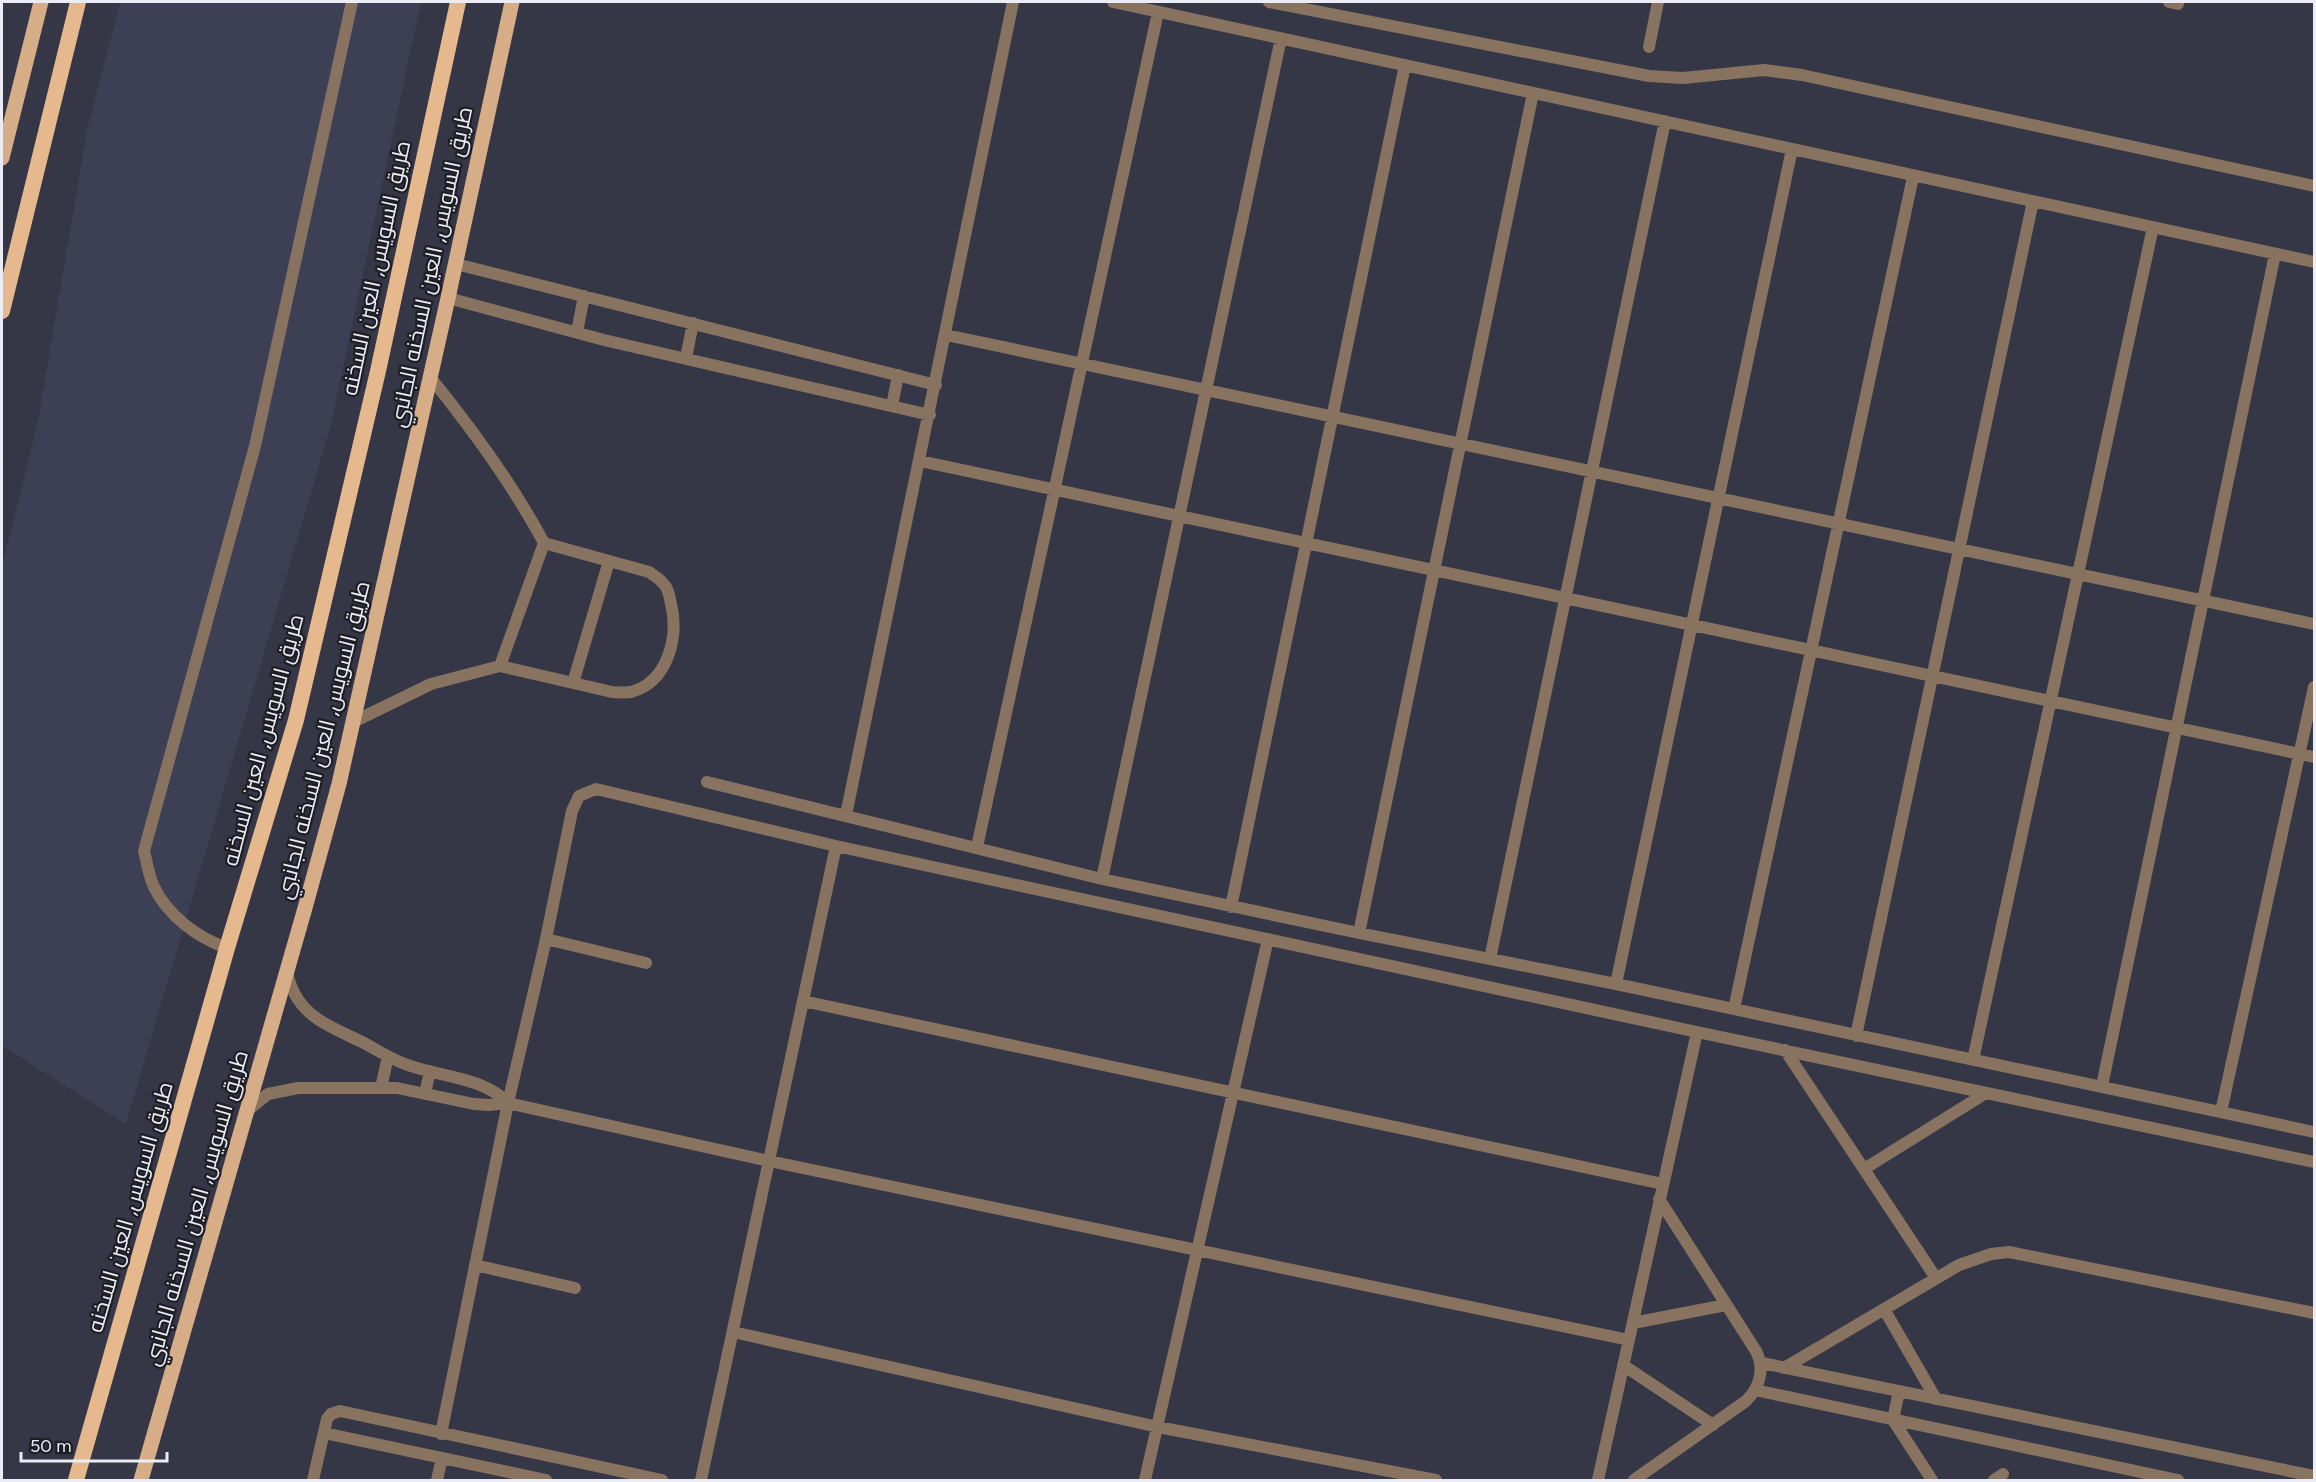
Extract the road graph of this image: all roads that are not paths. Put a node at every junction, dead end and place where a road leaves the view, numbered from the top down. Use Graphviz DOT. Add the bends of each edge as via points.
graph roads {
  1 [pos="41,2"];
  2 [pos="78,2"];
  3 [pos="352,2"];
  4 [pos="458,2"];
  5 [pos="512,2"];
  6 [pos="1013,2"];
  7 [pos="1113,2"];
  8 [pos="1277,2"];
  9 [pos="1658,2"];
  10 [pos="1158,12"];
  11 [pos="1281,38"];
  12 [pos="1649,48"];
  13 [pos="1405,65"];
  14 [pos="1533,93"];
  15 [pos="1665,121"];
  16 [pos="1792,149"];
  17 [pos="2,158"];
  18 [pos="1913,177"];
  19 [pos="2314,186"];
  20 [pos="2033,201"];
  21 [pos="2152,227"];
  22 [pos="2275,254"];
  23 [pos="2314,262"];
  24 [pos="456,264"];
  25 [pos="584,296"];
  26 [pos="448,298"];
  27 [pos="2,311"];
  28 [pos="693,323"];
  29 [pos="577,332"];
  30 [pos="946,335"];
  31 [pos="686,358"];
  32 [pos="1081,364"];
  33 [pos="898,375"];
  34 [pos="430,377"];
  35 [pos="936,385"];
  36 [pos="1206,390"];
  37 [pos="892,406"];
  38 [pos="930,415"];
  39 [pos="1332,417"];
  40 [pos="1461,443"];
  41 [pos="920,461"];
  42 [pos="1593,471"];
  43 [pos="1054,490"];
  44 [pos="1718,498"];
  45 [pos="1179,516"];
  46 [pos="1839,523"];
  47 [pos="544,543"];
  48 [pos="1306,543"];
  49 [pos="1959,549"];
  50 [pos="609,561"];
  51 [pos="1434,570"];
  52 [pos="2078,574"];
  53 [pos="1566,598"];
  54 [pos="2203,600"];
  55 [pos="2314,624"];
  56 [pos="1692,625"];
  57 [pos="1812,650"];
  58 [pos="500,666"];
  59 [pos="1932,676"];
  60 [pos="573,683"];
  61 [pos="2314,687"];
  62 [pos="2050,701"];
  63 [pos="353,722"];
  64 [pos="2176,728"];
  65 [pos="2300,754"];
  66 [pos="2314,757"];
  67 [pos="707,782"];
  68 [pos="846,815"];
  69 [pos="836,846"];
  70 [pos="977,847"];
  71 [pos="1102,879"];
  72 [pos="1231,907"];
  73 [pos="1359,933"];
  74 [pos="546,939"];
  75 [pos="1268,939"];
  76 [pos="227,948"];
  77 [pos="1490,959"];
  78 [pos="645,963"];
  79 [pos="286,969"];
  80 [pos="1616,984"];
  81 [pos="803,1001"];
  82 [pos="1734,1009"];
  83 [pos="1697,1032"];
  84 [pos="1856,1036"];
  85 [pos="1785,1050"];
  86 [pos="388,1056"];
  87 [pos="1973,1060"];
  88 [pos="430,1071"];
  89 [pos="2102,1086"];
  90 [pos="381,1088"];
  91 [pos="1232,1092"];
  92 [pos="1986,1093"];
  93 [pos="425,1094"];
  94 [pos="508,1103"];
  95 [pos="248,1111"];
  96 [pos="2221,1112"];
  97 [pos="2314,1132"];
  98 [pos="769,1161"];
  99 [pos="2314,1162"];
  100 [pos="1864,1169"];
  101 [pos="1663,1184"];
  102 [pos="1659,1199"];
  103 [pos="1197,1250"];
  104 [pos="475,1265"];
  105 [pos="1936,1278"];
  106 [pos="575,1288"];
  107 [pos="1726,1305"];
  108 [pos="1884,1309"];
  109 [pos="2314,1313"];
  110 [pos="1633,1323"];
  111 [pos="733,1332"];
  112 [pos="1629,1340"];
  113 [pos="1762,1363"];
  114 [pos="1623,1365"];
  115 [pos="1784,1368"];
  116 [pos="1755,1390"];
  117 [pos="1899,1391"];
  118 [pos="1936,1399"];
  119 [pos="1893,1420"];
  120 [pos="1713,1425"];
  121 [pos="1158,1426"];
  122 [pos="324,1433"];
  123 [pos="441,1434"];
  124 [pos="442,1458"];
  125 [pos="2314,1476"];
  126 [pos="76,1480"];
  127 [pos="141,1480"];
  128 [pos="313,1480"];
  129 [pos="437,1480"];
  130 [pos="546,1480"];
  131 [pos="662,1480"];
  132 [pos="701,1480"];
  133 [pos="1145,1480"];
  134 [pos="1436,1480"];
  135 [pos="1598,1480"];
  136 [pos="1634,1480"];
  137 [pos="1932,1480"];
  138 [pos="2178,1480"];
  1 -- 17 [label="main road"];
  2 -- 27 [label="highway"];
  3 -- 76 [label="street" via="255,446 144,851 153,887 169,911 207,941"];
  4 -- 76 [label="highway, طريق السويس, العين السخنه" via="378,371 296,720"];
  5 -- 24 [label="main road, طريق السويس, العين السخنه الجانبي"];
  6 -- 30 [label="street"];
  7 -- 10 [label="street"];
  8 -- 19 [label="street" via="1649,76 1683,78 1764,70 1802,75"];
  9 -- 12 [label="street"];
  10 -- 11 [label="street"];
  10 -- 32 [label="street"];
  11 -- 13 [label="street"];
  11 -- 36 [label="street"];
  13 -- 14 [label="street"];
  13 -- 39 [label="street"];
  14 -- 15 [label="street"];
  14 -- 40 [label="street"];
  15 -- 16 [label="street"];
  15 -- 42 [label="street"];
  16 -- 18 [label="street"];
  16 -- 44 [label="street"];
  18 -- 20 [label="street"];
  18 -- 46 [label="street"];
  20 -- 21 [label="street"];
  20 -- 49 [label="street"];
  21 -- 22 [label="street"];
  21 -- 52 [label="street"];
  22 -- 23 [label="street"];
  22 -- 54 [label="street"];
  24 -- 25 [label="street"];
  24 -- 26 [label="main road, طريق السويس, العين السخنه الجانبي"];
  25 -- 28 [label="street"];
  25 -- 29 [label="street"];
  26 -- 29 [label="street"];
  26 -- 34 [label="main road, طريق السويس, العين السخنه الجانبي"];
  28 -- 31 [label="street"];
  28 -- 33 [label="street"];
  29 -- 31 [label="street"];
  30 -- 32 [label="street"];
  30 -- 35 [label="street"];
  31 -- 37 [label="street"];
  32 -- 36 [label="street"];
  32 -- 43 [label="street"];
  33 -- 35 [label="street"];
  33 -- 37 [label="street"];
  34 -- 47 [label="street" via="491,455"];
  34 -- 63 [label="main road, طريق السويس, العين السخنه الجانبي"];
  35 -- 38 [label="street"];
  36 -- 39 [label="street"];
  36 -- 45 [label="street"];
  37 -- 38 [label="street"];
  38 -- 41 [label="street"];
  39 -- 40 [label="street"];
  39 -- 48 [label="street"];
  40 -- 42 [label="street"];
  40 -- 51 [label="street"];
  41 -- 43 [label="street"];
  41 -- 68 [label="street"];
  42 -- 44 [label="street"];
  42 -- 53 [label="street"];
  43 -- 45 [label="street"];
  43 -- 70 [label="street"];
  44 -- 46 [label="street"];
  44 -- 56 [label="street"];
  45 -- 48 [label="street"];
  45 -- 71 [label="street"];
  46 -- 49 [label="street"];
  46 -- 57 [label="street"];
  47 -- 50 [label="street"];
  47 -- 58 [label="street"];
  48 -- 51 [label="street"];
  48 -- 72 [label="street"];
  49 -- 52 [label="street"];
  49 -- 59 [label="street"];
  50 -- 60 [label="street"];
  50 -- 60 [label="street" via="660,579 668,588 675,634 660,673 644,686 630,692 612,692"];
  51 -- 53 [label="street"];
  51 -- 73 [label="street"];
  52 -- 54 [label="street"];
  52 -- 62 [label="street"];
  53 -- 56 [label="street"];
  53 -- 77 [label="street"];
  54 -- 55 [label="street"];
  54 -- 64 [label="street"];
  56 -- 57 [label="street"];
  56 -- 80 [label="street"];
  57 -- 59 [label="street"];
  57 -- 82 [label="street"];
  58 -- 60 [label="street"];
  58 -- 63 [label="street" via="430,684"];
  59 -- 62 [label="street"];
  59 -- 84 [label="street"];
  61 -- 65 [label="street"];
  62 -- 64 [label="street"];
  62 -- 87 [label="street"];
  63 -- 79 [label="main road, طريق السويس, العين السخنه الجانبي" via="323,846"];
  64 -- 65 [label="street"];
  64 -- 89 [label="street"];
  65 -- 66 [label="street"];
  65 -- 96 [label="street"];
  67 -- 68 [label="street"];
  68 -- 70 [label="street"];
  69 -- 74 [label="street" via="590,790 579,796 572,811"];
  69 -- 75 [label="street"];
  69 -- 81 [label="street"];
  70 -- 71 [label="street"];
  71 -- 72 [label="street"];
  72 -- 73 [label="street"];
  73 -- 77 [label="street"];
  74 -- 78 [label="street"];
  74 -- 94 [label="street"];
  75 -- 83 [label="street"];
  75 -- 91 [label="street"];
  76 -- 126 [label="highway, طريق السويس, العين السخنه"];
  77 -- 80 [label="street"];
  79 -- 86 [label="street" via="293,992 310,1015"];
  79 -- 95 [label="main road, طريق السويس, العين السخنه الجانبي"];
  80 -- 82 [label="street"];
  81 -- 91 [label="street"];
  81 -- 98 [label="street"];
  82 -- 84 [label="street"];
  83 -- 85 [label="street"];
  83 -- 101 [label="street"];
  84 -- 87 [label="street"];
  85 -- 92 [label="street"];
  85 -- 100 [label="street"];
  86 -- 88 [label="street"];
  86 -- 90 [label="street"];
  87 -- 89 [label="street"];
  88 -- 93 [label="street"];
  88 -- 94 [label="street" via="485,1087"];
  89 -- 96 [label="street"];
  90 -- 93 [label="street"];
  90 -- 95 [label="street" via="283,1090 268,1094"];
  91 -- 101 [label="street"];
  91 -- 103 [label="street"];
  92 -- 99 [label="street"];
  92 -- 100 [label="street"];
  93 -- 94 [label="street" via="489,1106"];
  94 -- 98 [label="street"];
  94 -- 104 [label="street"];
  95 -- 127 [label="main road, طريق السويس, العين السخنه الجانبي"];
  96 -- 97 [label="street"];
  98 -- 103 [label="street"];
  98 -- 111 [label="street"];
  100 -- 105 [label="street"];
  101 -- 102 [label="street"];
  102 -- 107 [label="street"];
  102 -- 110 [label="street"];
  103 -- 112 [label="street"];
  103 -- 121 [label="street"];
  104 -- 106 [label="street"];
  104 -- 123 [label="street"];
  105 -- 108 [label="street"];
  105 -- 109 [label="street" via="1973,1259 2009,1252"];
  107 -- 110 [label="street"];
  107 -- 113 [label="street"];
  108 -- 115 [label="street"];
  108 -- 118 [label="street"];
  110 -- 112 [label="street"];
  111 -- 121 [label="street"];
  111 -- 132 [label="street"];
  112 -- 114 [label="street"];
  113 -- 115 [label="street"];
  113 -- 116 [label="street"];
  114 -- 120 [label="street"];
  114 -- 135 [label="street"];
  115 -- 117 [label="street"];
  116 -- 119 [label="street"];
  116 -- 120 [label="street"];
  117 -- 118 [label="street"];
  117 -- 119 [label="street"];
  118 -- 125 [label="street"];
  119 -- 137 [label="street"];
  119 -- 138 [label="street"];
  120 -- 136 [label="street"];
  121 -- 133 [label="street"];
  121 -- 134 [label="street"];
  122 -- 123 [label="street" via="327,1419 340,1411"];
  122 -- 124 [label="street"];
  122 -- 128 [label="street"];
  123 -- 131 [label="street"];
  124 -- 129 [label="street"];
  124 -- 130 [label="street"];
}
